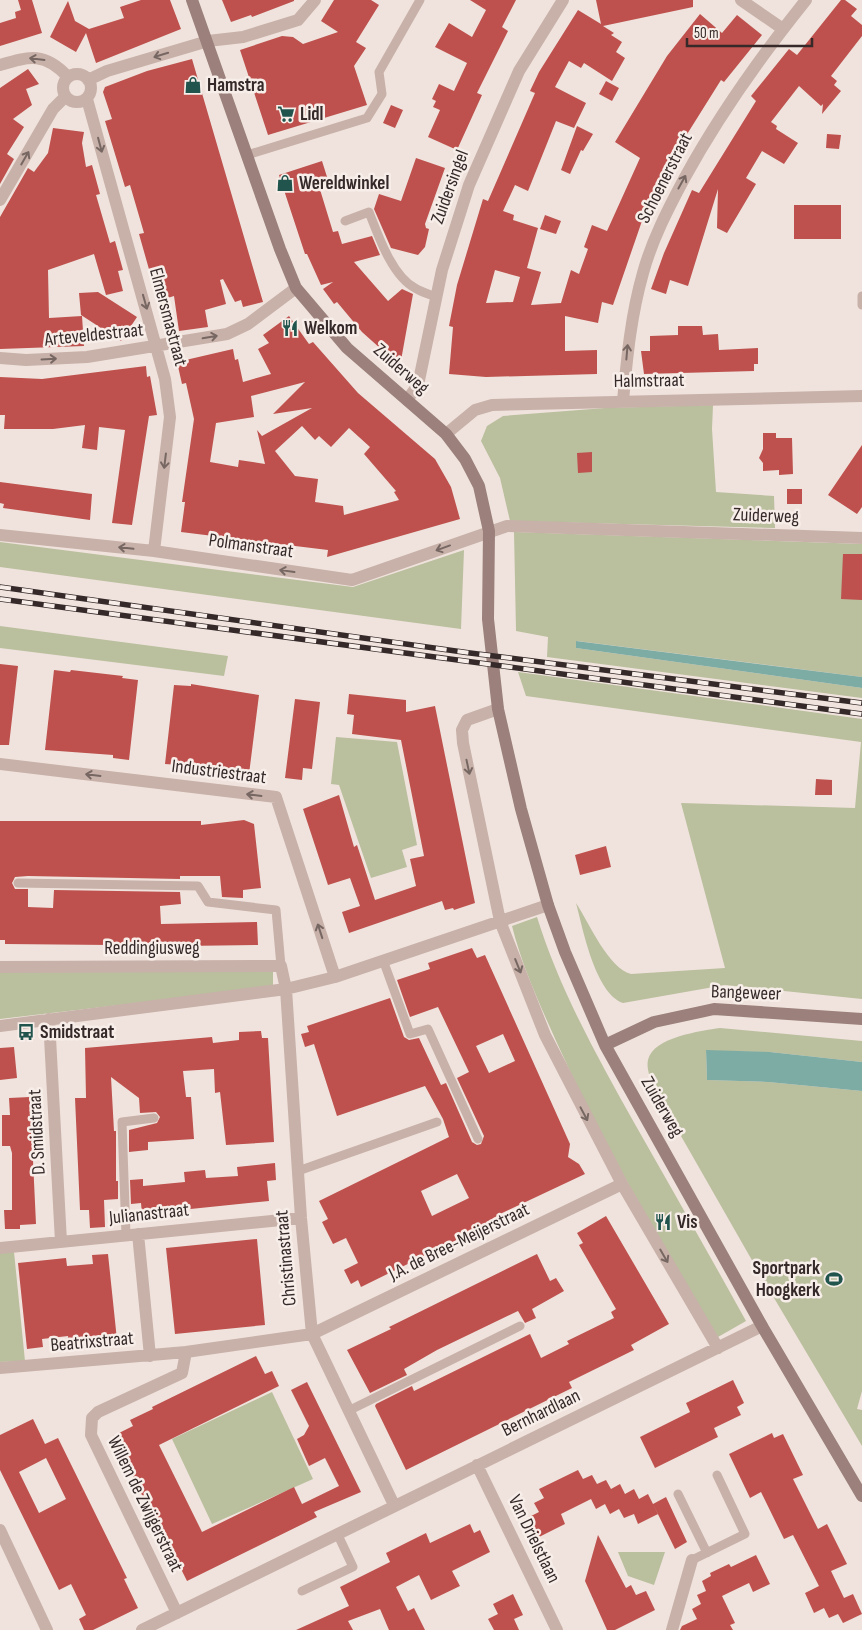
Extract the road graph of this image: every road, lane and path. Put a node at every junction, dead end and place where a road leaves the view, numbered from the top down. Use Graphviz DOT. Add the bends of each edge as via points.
graph roads {
  1 [pos="192,0"];
  2 [pos="315,0"];
  3 [pos="420,0"];
  4 [pos="563,0"];
  5 [pos="741,0"];
  6 [pos="806,0"];
  7 [pos="783,29"];
  8 [pos="208,41"];
  9 [pos="0,65"];
  10 [pos="68,77"];
  11 [pos="88,80"];
  12 [pos="66,97"];
  13 [pos="87,98"];
  14 [pos="247,156"];
  15 [pos="0,200"];
  16 [pos="345,221"];
  17 [pos="296,288"];
  18 [pos="862,296"];
  19 [pos="436,297"];
  20 [pos="862,305"];
  21 [pos="158,346"];
  22 [pos="0,358"];
  23 [pos="862,396"];
  24 [pos="407,400"];
  25 [pos="623,401"];
  26 [pos="446,434"];
  27 [pos="489,531"];
  28 [pos="0,534"];
  29 [pos="862,538"];
  30 [pos="154,551"];
  31 [pos="498,709"];
  32 [pos="0,764"];
  33 [pos="18,883"];
  34 [pos="548,905"];
  35 [pos="500,921"];
  36 [pos="383,960"];
  37 [pos="281,966"];
  38 [pos="0,967"];
  39 [pos="335,977"];
  40 [pos="286,989"];
  41 [pos="49,1019"];
  42 [pos="862,1019"];
  43 [pos="0,1026"];
  44 [pos="605,1045"];
  45 [pos="154,1118"];
  46 [pos="437,1122"];
  47 [pos="478,1139"];
  48 [pos="298,1171"];
  49 [pos="622,1184"];
  50 [pos="301,1218"];
  51 [pos="132,1234"];
  52 [pos="62,1242"];
  53 [pos="0,1248"];
  54 [pos="520,1326"];
  55 [pos="762,1326"];
  56 [pos="312,1334"];
  57 [pos="718,1348"];
  58 [pos="186,1352"];
  59 [pos="150,1356"];
  60 [pos="0,1368"];
  61 [pos="348,1411"];
  62 [pos="477,1465"];
  63 [pos="716,1475"];
  64 [pos="678,1494"];
  65 [pos="862,1496"];
  66 [pos="394,1505"];
  67 [pos="0,1530"];
  68 [pos="337,1533"];
  69 [pos="706,1553"];
  70 [pos="692,1560"];
  71 [pos="302,1590"];
  72 [pos="177,1613"];
  73 [pos="47,1630"];
  74 [pos="142,1630"];
  75 [pos="557,1630"];
  76 [pos="672,1630"];
  1 -- 8 [label="street, Zuiderweg"];
  2 -- 8 [label="street" via="298,20 243,37"];
  3 -- 14 [label="lane" via="379,72 382,94 367,118"];
  4 -- 19 [label="street, Zuidersingel" via="519,71 491,132 469,185"];
  5 -- 7 [label="street"];
  6 -- 7 [label="street, Schoenerstraat"];
  25 -- 7 [label="street, Schoenerstraat, one-way" via="629,329 643,271 665,214 708,134"];
  8 -- 11 [label="street, one-way" via="107,71"];
  8 -- 14 [label="street, Zuiderweg"];
  10 -- 9 [label="street, one-way" via="50,60 25,57"];
  10 -- 11 [label="street" via="81,75"];
  10 -- 12 [label="street" via="63,87"];
  11 -- 13 [label="street" via="91,90"];
  12 -- 13 [label="street" via="78,103"];
  15 -- 12 [label="street, one-way" via="53,109"];
  13 -- 21 [label="street, Elmersmastraat, one-way"];
  14 -- 17 [label="street, Zuiderweg"];
  16 -- 19 [label="lane" via="369,212 390,260 402,276 413,288"];
  21 -- 17 [label="street, Arteveldestraat, one-way" via="227,334 248,324"];
  17 -- 24 [label="street, Zuiderweg" via="347,348"];
  18 -- 20 [label="lane"];
  19 -- 24 [label="street, Zuidersingel" via="418,385"];
  22 -- 21 [label="street, Arteveldestraat, one-way" via="87,357"];
  21 -- 30 [label="street, Elmersmastraat, one-way" via="170,417"];
  23 -- 25 [label="street, Halmstraat"];
  24 -- 26 [label="street, Zuiderweg"];
  25 -- 26 [label="street, Halmstraat" via="492,405 475,410"];
  26 -- 27 [label="street, Zuiderweg" via="465,459 479,486"];
  27 -- 29 [label="street, Zuiderweg" via="508,526"];
  27 -- 30 [label="street, Polmanstraat, one-way" via="352,580"];
  27 -- 31 [label="street, Zuiderweg" via="488,619"];
  30 -- 28 [label="street, Polmanstraat, one-way"];
  31 -- 34 [label="street, Zuiderweg" via="521,810"];
  31 -- 35 [label="street, one-way" via="467,720 462,730"];
  39 -- 32 [label="street, Industriestraat, one-way" via="276,797"];
  33 -- 37 [label="lane" via="198,886 208,902 276,910"];
  34 -- 35 [label="street"];
  34 -- 44 [label="street, Zuiderweg"];
  35 -- 36 [label="street"];
  35 -- 49 [label="street, one-way" via="545,1035"];
  36 -- 39 [label="street"];
  36 -- 47 [label="lane" via="410,1034 428,1029"];
  37 -- 38 [label="street, Reddingiusweg"];
  37 -- 40 [label="street"];
  39 -- 40 [label="street"];
  40 -- 41 [label="street"];
  40 -- 48 [label="street, Christinastraat"];
  41 -- 43 [label="street"];
  41 -- 52 [label="street, D. Smidstraat"];
  42 -- 44 [label="street, Bangeweer" via="714,1008 654,1022"];
  44 -- 55 [label="street, Zuiderweg"];
  45 -- 51 [label="lane" via="122,1122"];
  46 -- 48 [label="lane"];
  48 -- 50 [label="street, Christinastraat"];
  49 -- 56 [label="street, J.A. de Bree-Meijerstraat"];
  49 -- 57 [label="street, one-way"];
  50 -- 51 [label="street, Julianastraat"];
  50 -- 56 [label="street, Christinastraat"];
  51 -- 52 [label="street, Julianastraat"];
  51 -- 59 [label="street"];
  52 -- 53 [label="street, Julianastraat"];
  54 -- 61 [label="lane"];
  55 -- 57 [label="street, Bernhardlaan"];
  55 -- 65 [label="street, Zuiderweg"];
  56 -- 58 [label="street"];
  56 -- 61 [label="street, Christinastraat"];
  57 -- 62 [label="street, Bernhardlaan"];
  58 -- 59 [label="street, Beatrixstraat"];
  58 -- 72 [label="street, Willem de Zwijgerstraat" via="182,1373 98,1412 90,1426 91,1435"];
  59 -- 60 [label="street, Beatrixstraat"];
  61 -- 66 [label="street, Christinastraat"];
  62 -- 66 [label="street, Bernhardlaan"];
  62 -- 75 [label="street, Van Drielstlaan"];
  63 -- 69 [label="lane" via="745,1534"];
  64 -- 69 [label="lane"];
  66 -- 68 [label="street, Bernhardlaan"];
  67 -- 73 [label="street"];
  68 -- 71 [label="lane" via="353,1567"];
  68 -- 72 [label="street, Bernhardlaan"];
  69 -- 70 [label="lane"];
  70 -- 76 [label="street"];
  72 -- 74 [label="street, Bernhardlaan"];
}
